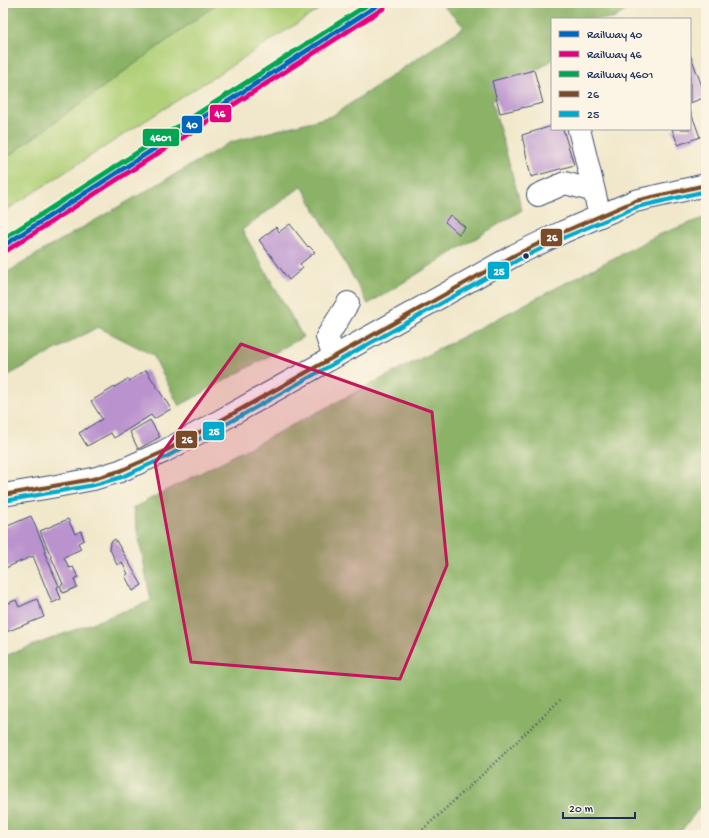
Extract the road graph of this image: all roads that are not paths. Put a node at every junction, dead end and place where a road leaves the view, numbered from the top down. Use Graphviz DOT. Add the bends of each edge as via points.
graph roads {
  1 [pos="579,130"];
  2 [pos="706,185"];
  3 [pos="594,191"];
  4 [pos="538,195"];
  5 [pos="600,216"];
  6 [pos="348,303"];
  7 [pos="334,357"];
  8 [pos="3,495"];
  1 -- 3 [label="street"];
  2 -- 5 [label="street" via="635,201"];
  3 -- 4 [label="street" via="565,183"];
  3 -- 5 [label="street"];
  5 -- 7 [label="street" via="515,255"];
  6 -- 7 [label="street" via="327,337"];
  7 -- 8 [label="street" via="176,444 120,471 93,479"];
}
